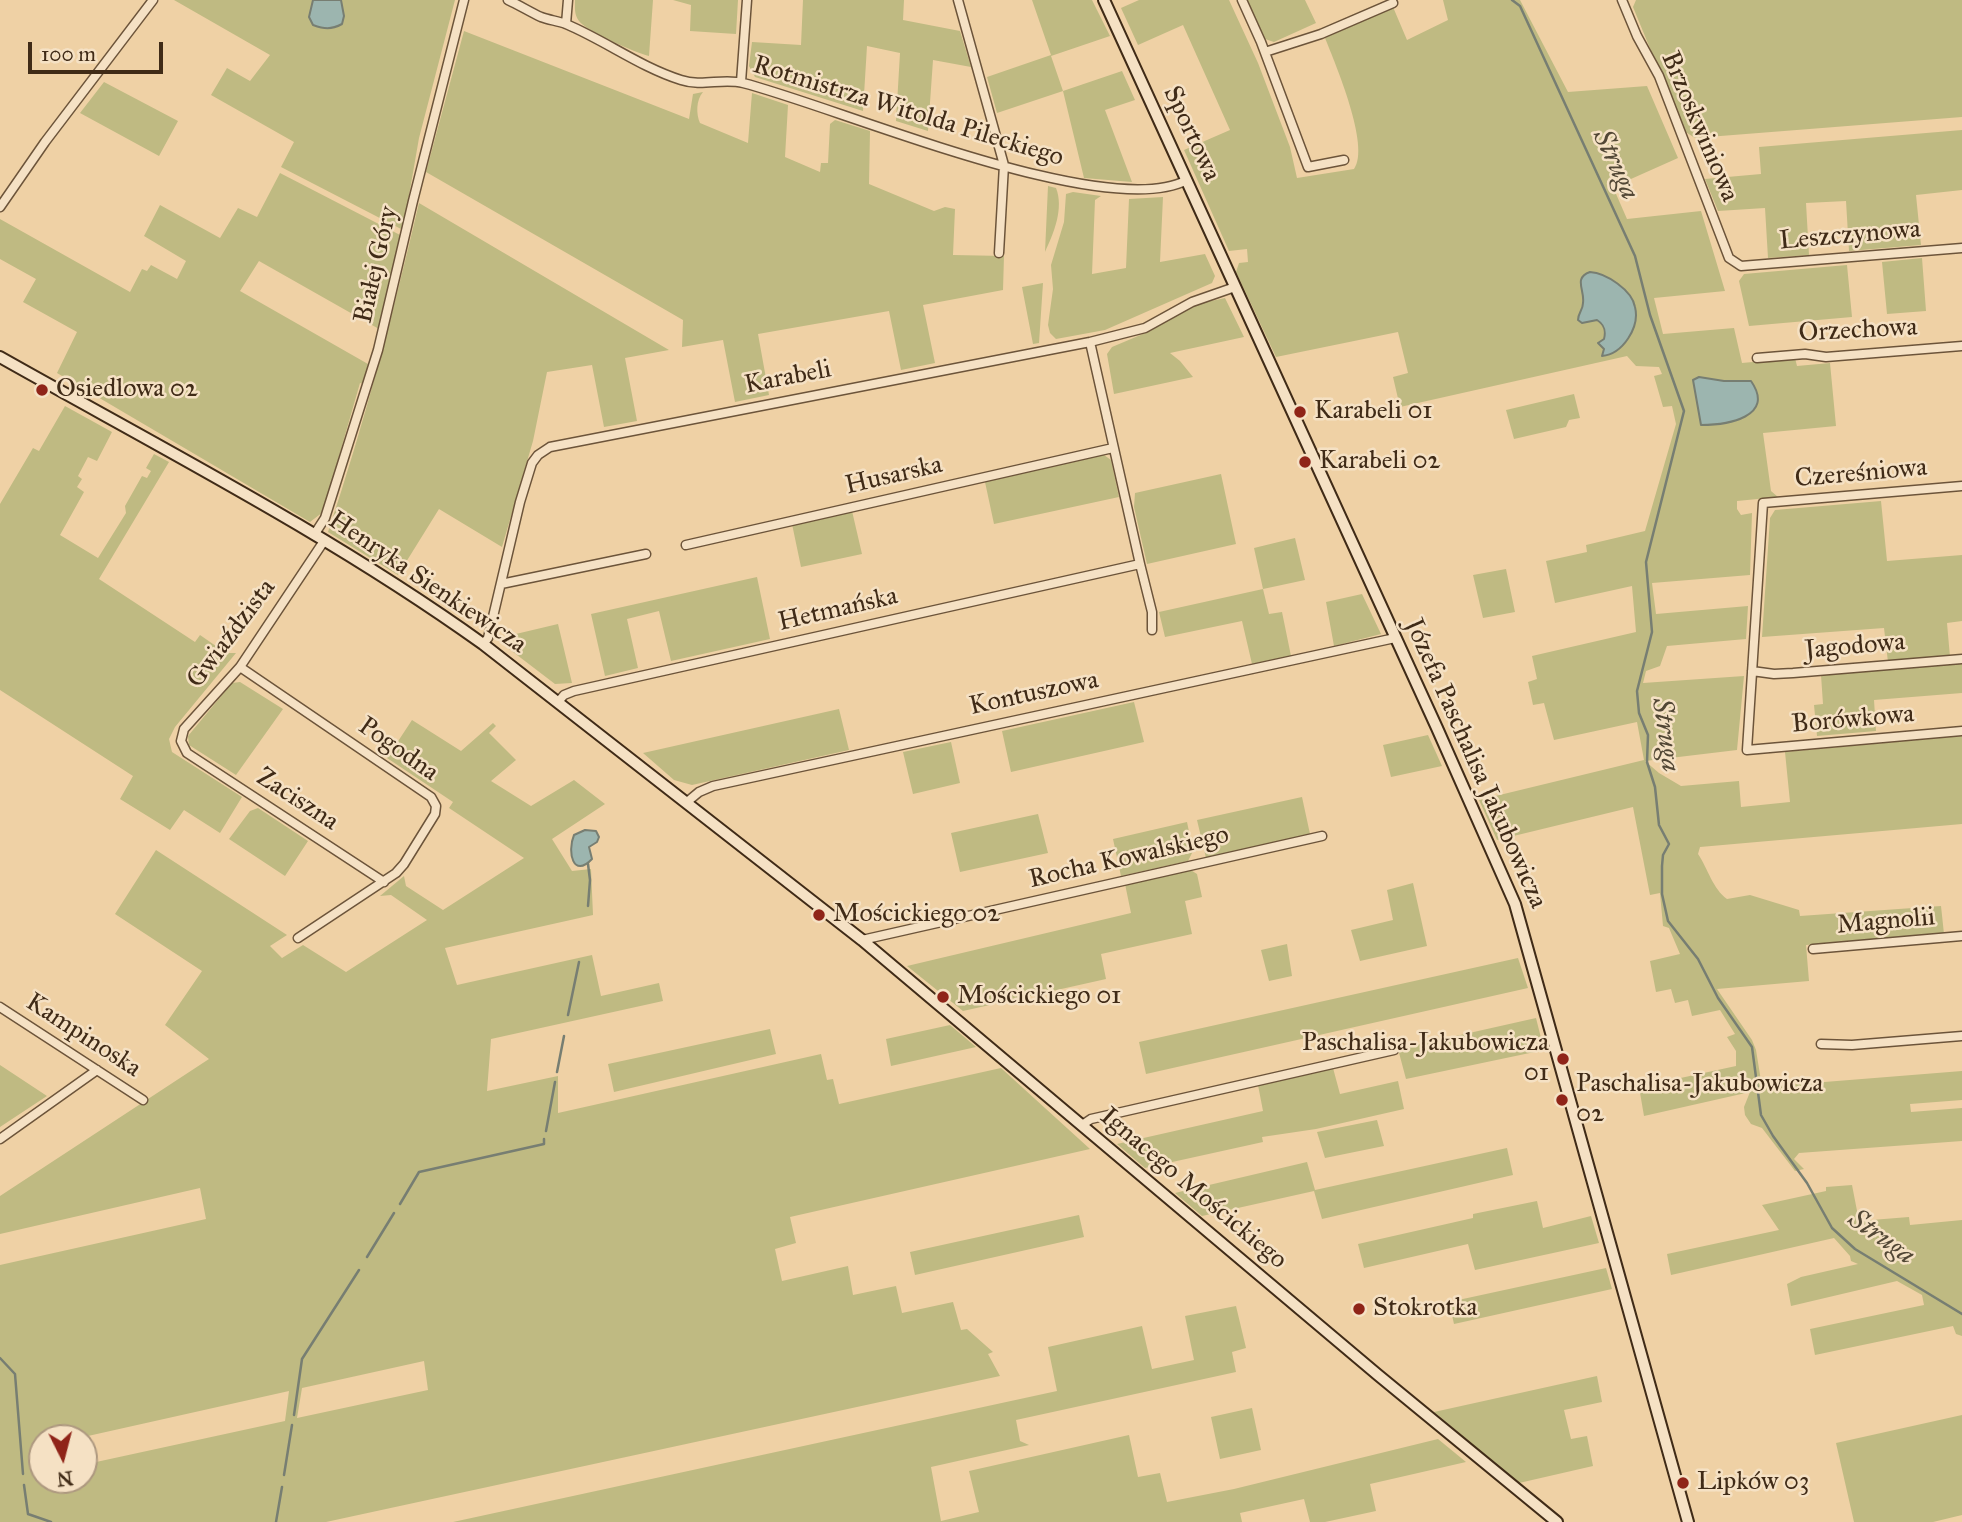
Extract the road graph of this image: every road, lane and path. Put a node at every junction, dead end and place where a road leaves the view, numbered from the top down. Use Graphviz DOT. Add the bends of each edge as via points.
graph roads {
  1 [pos="153,0"];
  2 [pos="464,0"];
  3 [pos="508,0"];
  4 [pos="568,0"];
  5 [pos="747,0"];
  6 [pos="958,0"];
  7 [pos="1104,0"];
  8 [pos="1242,0"];
  9 [pos="1622,0"];
  10 [pos="1394,3"];
  11 [pos="566,24"];
  12 [pos="1265,52"];
  13 [pos="741,82"];
  14 [pos="1344,160"];
  15 [pos="1004,165"];
  16 [pos="1187,180"];
  17 [pos="0,207"];
  18 [pos="1962,248"];
  19 [pos="999,253"];
  20 [pos="1741,266"];
  21 [pos="1236,287"];
  22 [pos="1090,342"];
  23 [pos="1962,346"];
  24 [pos="0,357"];
  25 [pos="1757,358"];
  26 [pos="1113,448"];
  27 [pos="1962,486"];
  28 [pos="314,535"];
  29 [pos="324,541"];
  30 [pos="685,545"];
  31 [pos="646,554"];
  32 [pos="1140,564"];
  33 [pos="501,584"];
  34 [pos="1152,630"];
  35 [pos="1395,638"];
  36 [pos="483,644"];
  37 [pos="1962,659"];
  38 [pos="240,667"];
  39 [pos="1752,671"];
  40 [pos="558,702"];
  41 [pos="1962,731"];
  42 [pos="187,752"];
  43 [pos="687,802"];
  44 [pos="1322,836"];
  45 [pos="384,882"];
  46 [pos="800,891"];
  47 [pos="1962,936"];
  48 [pos="298,937"];
  49 [pos="862,940"];
  50 [pos="1813,949"];
  51 [pos="0,1007"];
  52 [pos="1962,1037"];
  53 [pos="1821,1044"];
  54 [pos="1394,1050"];
  55 [pos="97,1070"];
  56 [pos="143,1100"];
  57 [pos="1082,1125"];
  58 [pos="0,1139"];
  59 [pos="1557,1522"];
  60 [pos="1688,1522"];
  1 -- 17 [label="street"];
  2 -- 28 [label="street, Białej Góry" via="379,350 325,518"];
  3 -- 11 [label="street, Rotmistrza Witolda Pileckiego"];
  4 -- 11 [label="street"];
  5 -- 13 [label="street"];
  6 -- 15 [label="street"];
  7 -- 16 [label="street, Sportowa"];
  8 -- 12 [label="street"];
  9 -- 20 [label="street, Brzoskwiniowa" via="1672,106 1729,258"];
  10 -- 12 [label="street"];
  11 -- 13 [label="street, Rotmistrza Witolda Pileckiego" via="680,80"];
  12 -- 14 [label="street" via="1308,167"];
  13 -- 15 [label="street, Rotmistrza Witolda Pileckiego"];
  15 -- 16 [label="street, Rotmistrza Witolda Pileckiego" via="1104,188 1175,187"];
  15 -- 19 [label="street"];
  16 -- 21 [label="street, Sportowa"];
  18 -- 20 [label="street, Leszczynowa"];
  21 -- 22 [label="street, Karabeli" via="1192,302 1145,328"];
  21 -- 35 [label="street, Józefa Paschalisa Jakubowicza"];
  22 -- 26 [label="street"];
  22 -- 33 [label="street, Karabeli" via="550,447 532,463"];
  23 -- 25 [label="street, Orzechowa"];
  24 -- 28 [label="street, Henryka Sienkiewicza"];
  26 -- 30 [label="street, Husarska"];
  26 -- 32 [label="street"];
  27 -- 39 [label="street, Czereśniowa" via="1763,503"];
  28 -- 29 [label="street, Henryka Sienkiewicza"];
  29 -- 36 [label="street, Henryka Sienkiewicza"];
  29 -- 38 [label="street, Gwiaździsta"];
  31 -- 33 [label="street"];
  32 -- 34 [label="street"];
  32 -- 40 [label="street, Hetmańska" via="574,691"];
  33 -- 36 [label="street, Karabeli"];
  35 -- 43 [label="street, Kontuszowa" via="713,786"];
  35 -- 60 [label="street, Józefa Paschalisa Jakubowicza" via="1515,904"];
  36 -- 40 [label="street, Henryka Sienkiewicza"];
  37 -- 39 [label="street, Jagodowa" via="1793,673"];
  38 -- 42 [label="street, Gwiaździsta" via="184,729 181,741"];
  38 -- 45 [label="street, Pogodna" via="434,800 436,814 404,864"];
  39 -- 41 [label="street, Borówkowa" via="1747,750"];
  40 -- 43 [label="street, Henryka Sienkiewicza"];
  42 -- 45 [label="street, Zaciszna"];
  43 -- 46 [label="street, Henryka Sienkiewicza"];
  44 -- 49 [label="street, Rocha Kowalskiego"];
  45 -- 48 [label="street, Pogodna"];
  46 -- 49 [label="street, Ignacego Mościckiego"];
  47 -- 50 [label="street, Magnolii"];
  49 -- 57 [label="street, Ignacego Mościckiego"];
  51 -- 55 [label="street, Kampinoska"];
  52 -- 53 [label="street"];
  54 -- 57 [label="street" via="1091,1119"];
  55 -- 56 [label="street, Kampinoska"];
  55 -- 58 [label="street"];
  57 -- 59 [label="street, Ignacego Mościckiego"];
}
